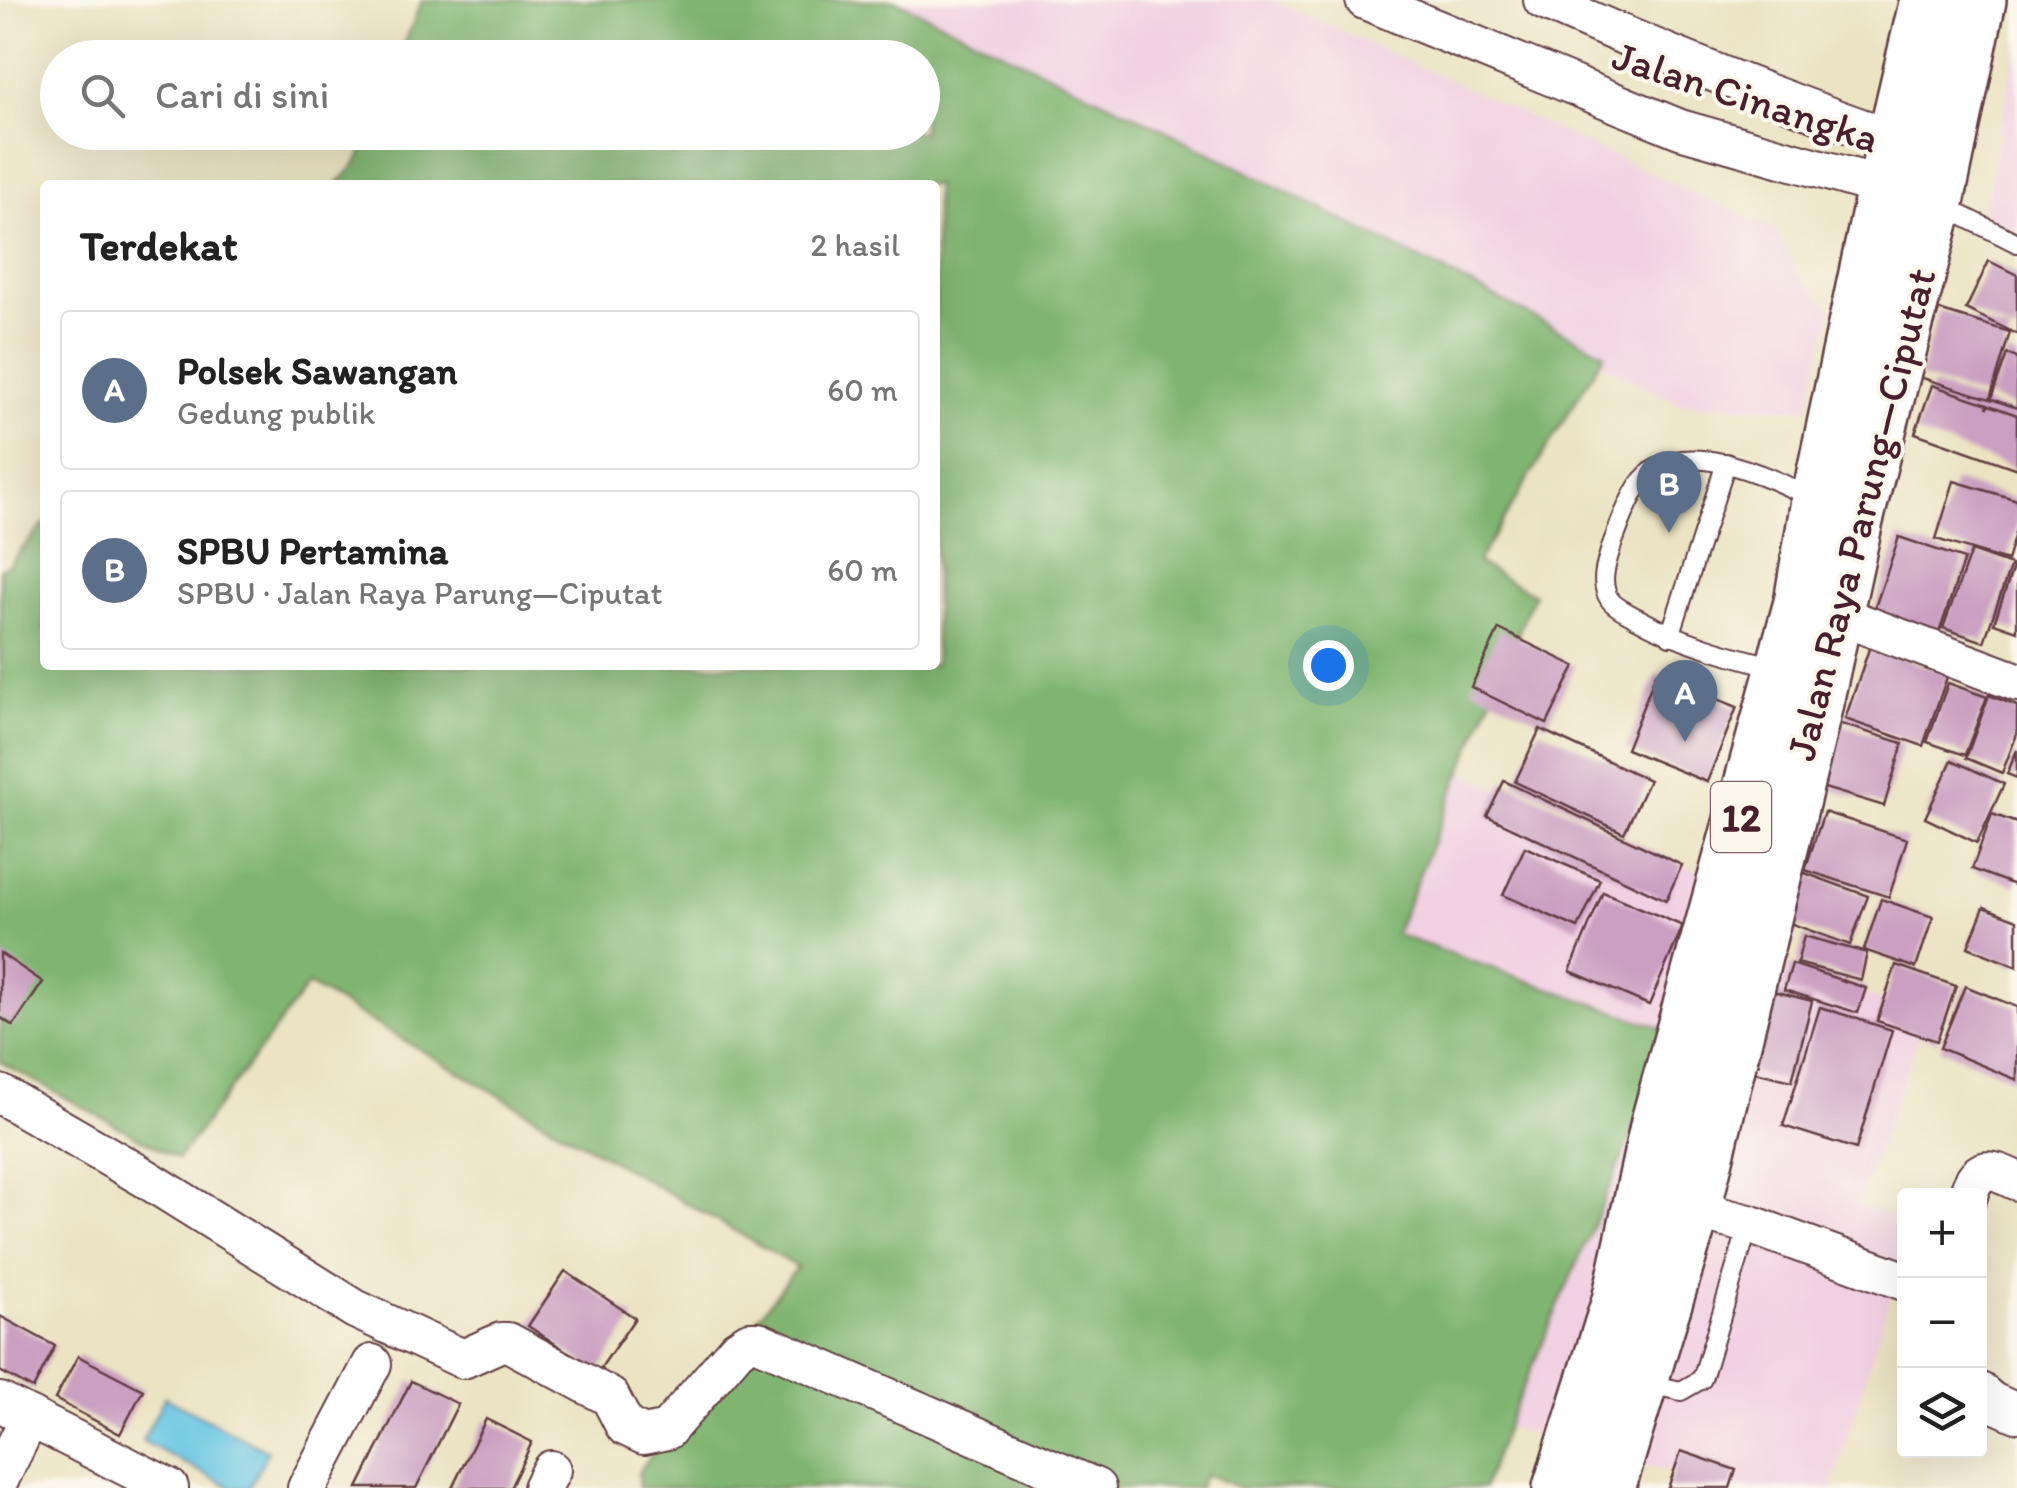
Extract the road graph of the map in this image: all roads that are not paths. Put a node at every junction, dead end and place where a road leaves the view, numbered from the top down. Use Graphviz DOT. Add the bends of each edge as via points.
graph roads {
  1 [pos="1364,0"];
  2 [pos="1543,0"];
  3 [pos="1928,0"];
  4 [pos="1978,0"];
  5 [pos="1916,172"];
  6 [pos="2017,242"];
  7 [pos="1726,463"];
  8 [pos="1837,510"];
  9 [pos="1819,607"];
  10 [pos="1670,636"];
  11 [pos="1801,673"];
  12 [pos="2017,682"];
  13 [pos="0,1094"];
  14 [pos="2017,1181"];
  15 [pos="1970,1188"];
  16 [pos="1668,1204"];
  17 [pos="1749,1224"];
  18 [pos="1898,1278"];
  19 [pos="372,1364"];
  20 [pos="1641,1382"];
  21 [pos="1987,1398"];
  22 [pos="15,1410"];
  23 [pos="2017,1413"];
  24 [pos="0,1478"];
  25 [pos="169,1488"];
  26 [pos="307,1488"];
  27 [pos="1096,1488"];
  28 [pos="1562,1488"];
  29 [pos="1607,1488"];
  1 -- 5 [label="street, Jalan Cinangka" via="1680,130"];
  2 -- 5 [label="street, Jalan Cinangka" via="1816,113"];
  3 -- 5 [label="highway, Jalan Raya Parung—Ciputat / 12"];
  4 -- 5 [label="highway, Jalan Raya Parung—Ciputat / 12"];
  5 -- 6 [label="lane"];
  5 -- 8 [label="highway, Jalan Raya Parung—Ciputat / 12"];
  7 -- 8 [label="lane"];
  7 -- 10 [label="lane"];
  7 -- 10 [label="lane" via="1698,459 1663,466 1640,483 1609,555 1602,586 1612,604"];
  8 -- 9 [label="highway, Jalan Raya Parung—Ciputat / 12"];
  9 -- 11 [label="highway, Jalan Raya Parung—Ciputat / 12"];
  9 -- 12 [label="street"];
  10 -- 11 [label="lane"];
  11 -- 16 [label="highway, Jalan Raya Parung—Ciputat / 12"];
  13 -- 27 [label="street" via="355,1309 463,1359 508,1342 610,1397 625,1426 644,1435 668,1430 736,1349 758,1341"];
  14 -- 15 [label="street" via="1993,1170 1982,1172"];
  16 -- 17 [label="street"];
  16 -- 20 [label="highway, Jalan Raya Parung—Ciputat / 12"];
  16 -- 28 [label="highway, Jalan Raya Parung—Ciputat / 12" via="1620,1301"];
  17 -- 18 [label="street"];
  17 -- 20 [label="lane" via="1702,1379 1680,1391"];
  19 -- 26 [label="street"];
  20 -- 29 [label="highway, Jalan Raya Parung—Ciputat / 12"];
  21 -- 23 [label="street"];
  22 -- 24 [label="street"];
  22 -- 25 [label="street"];
}
